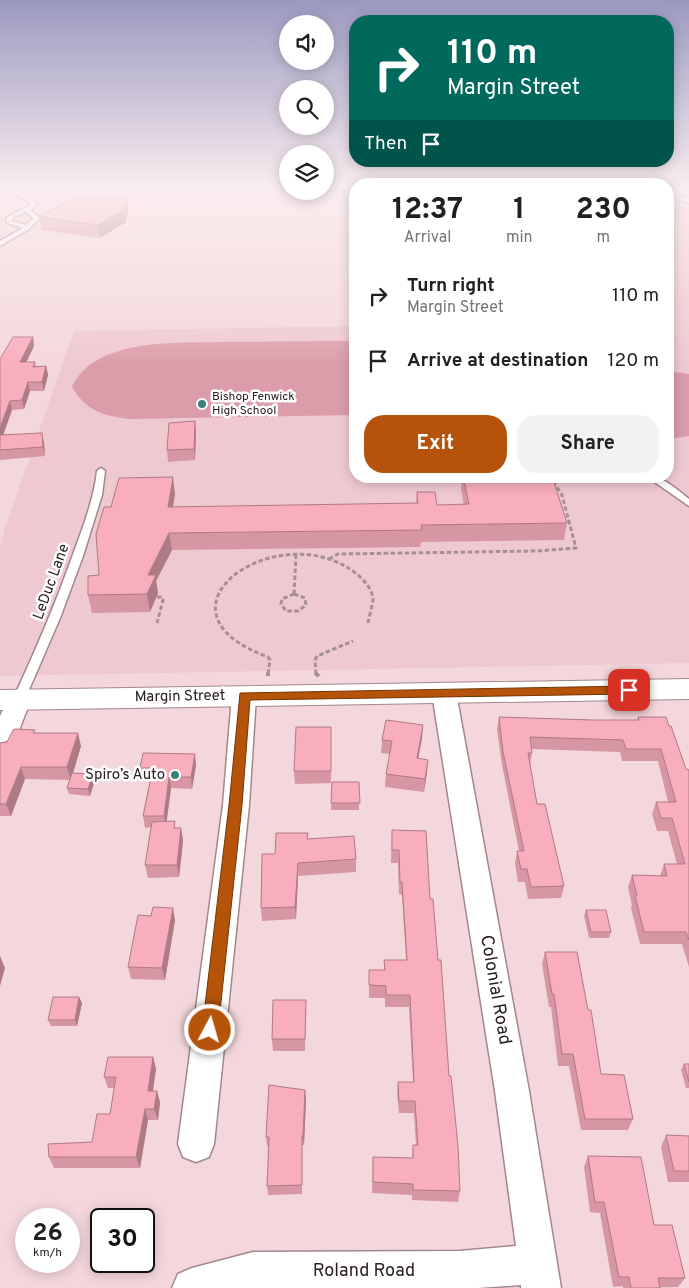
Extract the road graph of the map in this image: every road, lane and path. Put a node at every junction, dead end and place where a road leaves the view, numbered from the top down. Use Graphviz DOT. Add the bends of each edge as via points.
graph roads {
  1 [pos="101,471"];
  2 [pos="554,483"];
  3 [pos="662,483"];
  4 [pos="689,503"];
  5 [pos="296,555"];
  6 [pos="329,560"];
  7 [pos="294,594"];
  8 [pos="157,597"];
  9 [pos="157,623"];
  10 [pos="368,623"];
  11 [pos="353,641"];
  12 [pos="268,676"];
  13 [pos="319,676"];
  14 [pos="688,690"];
  15 [pos="444,693"];
  16 [pos="244,696"];
  17 [pos="10,700"];
  18 [pos="0,746"];
  19 [pos="196,1144"];
  20 [pos="539,1276"];
  21 [pos="192,1288"];
  1 -- 17 [label="lane, LeDuc Lane" via="76,563 54,622"];
  2 -- 6 [label="path" via="562,495 576,548 338,554"];
  3 -- 4 [label="lane"];
  5 -- 6 [label="path"];
  5 -- 7 [label="path"];
  5 -- 12 [label="path" via="250,563 237,570 222,585 216,597 217,619 239,645 268,657"];
  6 -- 10 [label="path" via="354,571 368,587 373,599"];
  7 -- 7 [label="path" via="282,599 281,604 286,611 298,611 306,605 304,598"];
  8 -- 9 [label="path" via="163,600"];
  11 -- 13 [label="path" via="317,656 315,673"];
  14 -- 15 [label="main road, Margin Street"];
  15 -- 16 [label="main road, Margin Street"];
  15 -- 20 [label="street, Colonial Road" via="512,1091"];
  16 -- 17 [label="main road, Margin Street"];
  16 -- 19 [label="street" via="236,805"];
  17 -- 18 [label="street"];
  20 -- 21 [label="street, Roland Road" via="460,1270 253,1271"];
}
